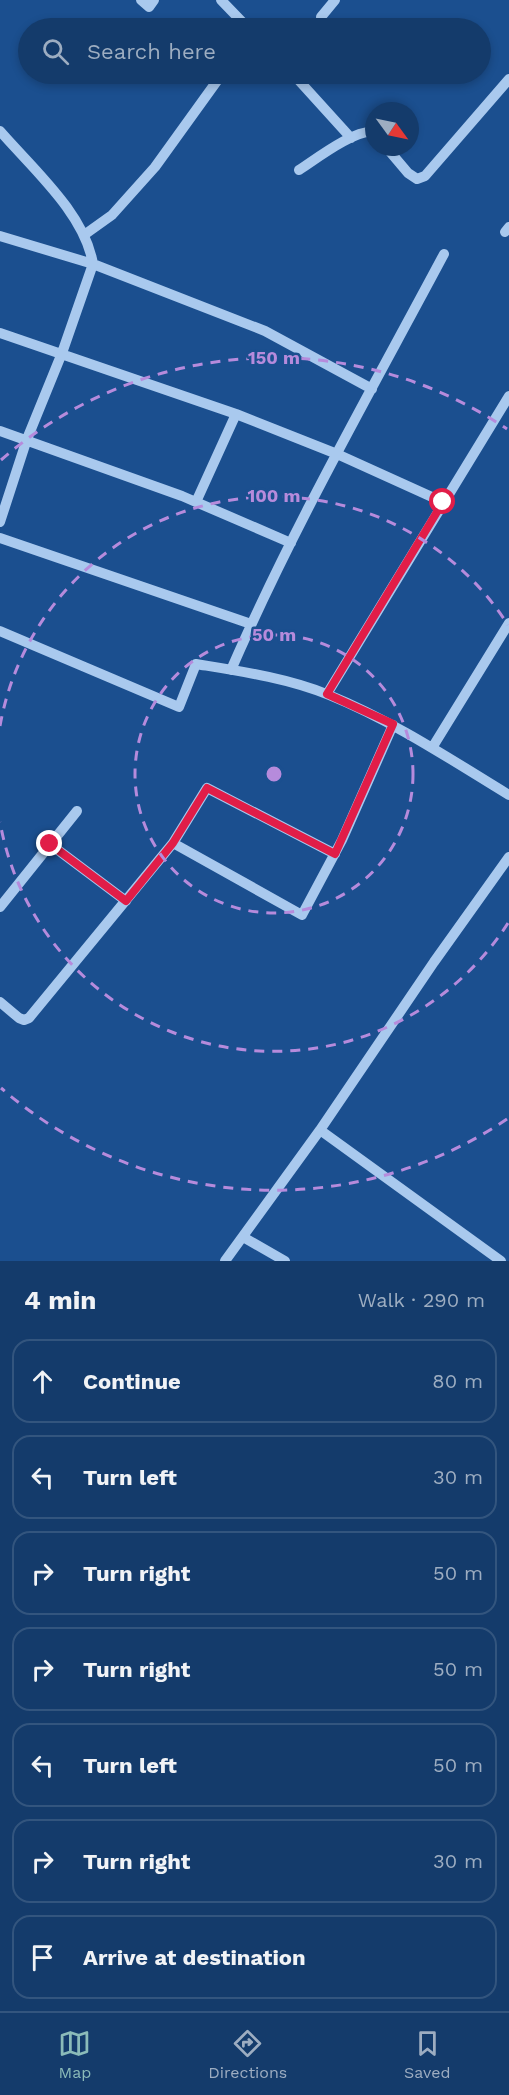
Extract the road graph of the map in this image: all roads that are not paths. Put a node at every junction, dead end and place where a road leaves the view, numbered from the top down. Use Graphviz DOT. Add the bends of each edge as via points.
graph roads {
  1 [pos="141,0"];
  2 [pos="154,0"];
  3 [pos="221,0"];
  4 [pos="335,0"];
  5 [pos="321,17"];
  6 [pos="238,18"];
  7 [pos="509,79"];
  8 [pos="215,84"];
  9 [pos="302,84"];
  10 [pos="0,131"];
  11 [pos="365,132"];
  12 [pos="351,138"];
  13 [pos="394,156"];
  14 [pos="299,170"];
  15 [pos="84,235"];
  16 [pos="0,236"];
  17 [pos="444,254"];
  18 [pos="93,264"];
  19 [pos="0,333"];
  20 [pos="62,353"];
  21 [pos="372,389"];
  22 [pos="509,396"];
  23 [pos="236,414"];
  24 [pos="0,431"];
  25 [pos="27,439"];
  26 [pos="337,454"];
  27 [pos="196,502"];
  28 [pos="443,502"];
  29 [pos="0,522"];
  30 [pos="0,538"];
  31 [pos="291,543"];
  32 [pos="509,623"];
  33 [pos="251,624"];
  34 [pos="0,631"];
  35 [pos="231,670"];
  36 [pos="327,694"];
  37 [pos="393,724"];
  38 [pos="432,748"];
  39 [pos="509,795"];
  40 [pos="77,811"];
  41 [pos="173,843"];
  42 [pos="50,844"];
  43 [pos="335,854"];
  44 [pos="509,857"];
  45 [pos="126,901"];
  46 [pos="0,907"];
  47 [pos="0,1002"];
  48 [pos="320,1130"];
  49 [pos="243,1237"];
  50 [pos="225,1261"];
  51 [pos="285,1261"];
  52 [pos="501,1261"];
  1 -- 2 [label="street" via="149,7"];
  3 -- 6 [label="street"];
  4 -- 5 [label="street"];
  7 -- 13 [label="street" via="425,176 417,179"];
  8 -- 15 [label="street" via="155,166 112,215"];
  9 -- 12 [label="street"];
  10 -- 15 [label="street" via="67,206"];
  11 -- 12 [label="street"];
  12 -- 14 [label="street"];
  15 -- 18 [label="street"];
  16 -- 18 [label="street"];
  17 -- 21 [label="street"];
  18 -- 20 [label="street"];
  18 -- 21 [label="street" via="265,331"];
  19 -- 20 [label="street"];
  20 -- 23 [label="street"];
  20 -- 25 [label="street"];
  21 -- 26 [label="street"];
  22 -- 28 [label="street"];
  23 -- 26 [label="street"];
  23 -- 27 [label="street"];
  24 -- 25 [label="street"];
  25 -- 27 [label="street"];
  25 -- 29 [label="street"];
  26 -- 28 [label="street"];
  26 -- 31 [label="street"];
  27 -- 31 [label="street"];
  28 -- 36 [label="street"];
  30 -- 33 [label="street"];
  31 -- 33 [label="street"];
  32 -- 38 [label="street"];
  33 -- 35 [label="street"];
  34 -- 35 [label="street" via="178,707 196,664"];
  35 -- 36 [label="street" via="260,674"];
  36 -- 37 [label="street"];
  37 -- 38 [label="street"];
  37 -- 43 [label="street"];
  38 -- 39 [label="street"];
  40 -- 42 [label="street"];
  41 -- 43 [label="street" via="207,788"];
  41 -- 43 [label="street" via="302,915"];
  41 -- 45 [label="street"];
  42 -- 45 [label="street"];
  42 -- 46 [label="street"];
  44 -- 48 [label="street"];
  45 -- 47 [label="street" via="29,1018 19,1018"];
  48 -- 49 [label="street"];
  48 -- 52 [label="street"];
  49 -- 50 [label="street"];
  49 -- 51 [label="street"];
}
